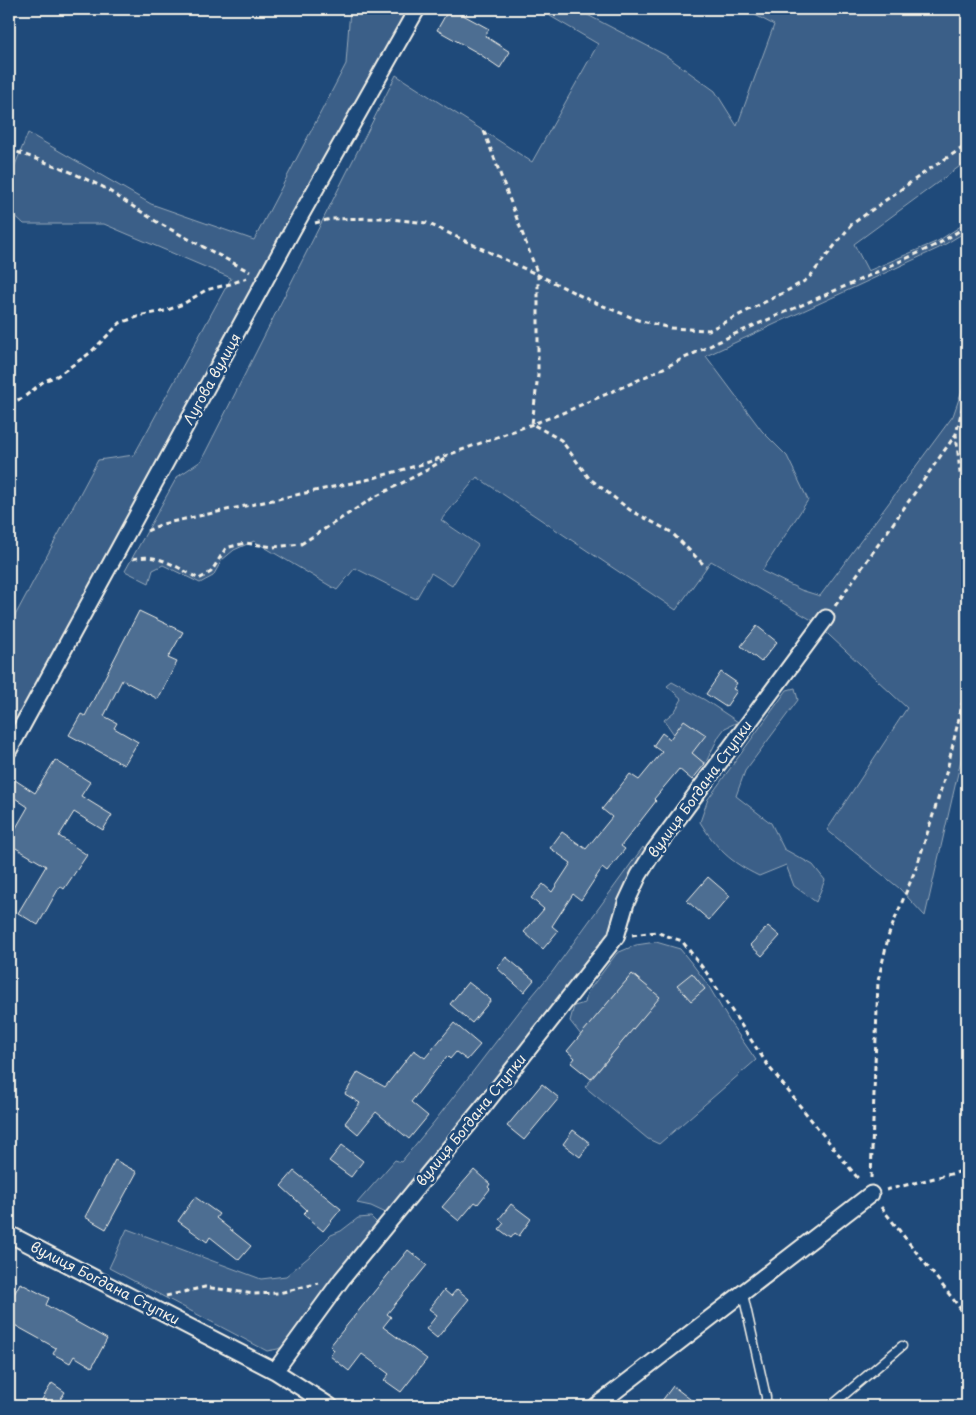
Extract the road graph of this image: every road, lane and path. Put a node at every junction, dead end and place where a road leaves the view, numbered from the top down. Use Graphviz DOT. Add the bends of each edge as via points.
graph roads {
  1 [pos="417,9"];
  2 [pos="484,131"];
  3 [pos="967,145"];
  4 [pos="9,149"];
  5 [pos="967,226"];
  6 [pos="293,229"];
  7 [pos="538,275"];
  8 [pos="967,389"];
  9 [pos="9,403"];
  10 [pos="532,424"];
  11 [pos="956,434"];
  12 [pos="453,454"];
  13 [pos="967,491"];
  14 [pos="124,541"];
  15 [pos="110,565"];
  16 [pos="706,567"];
  17 [pos="826,618"];
  18 [pos="967,683"];
  19 [pos="9,750"];
  20 [pos="616,937"];
  21 [pos="967,1170"];
  22 [pos="871,1194"];
  23 [pos="9,1234"];
  24 [pos="342,1279"];
  25 [pos="743,1294"];
  26 [pos="141,1301"];
  27 [pos="967,1317"];
  28 [pos="902,1346"];
  29 [pos="275,1371"];
  30 [pos="330,1406"];
  31 [pos="596,1406"];
  32 [pos="766,1406"];
  33 [pos="831,1406"];
  1 -- 6 [label="street, Лугова вулиця"];
  2 -- 7 [label="path"];
  3 -- 7 [label="path" via="852,224 808,279 710,330 670,328 638,320"];
  4 -- 9 [label="path" via="103,187 157,222 256,275 206,290 165,311 120,323 90,353 23,398"];
  5 -- 10 [label="path" via="938,244 864,279 738,333 632,384"];
  6 -- 7 [label="path" via="331,219 382,218 426,223"];
  6 -- 14 [label="street, Лугова вулиця"];
  7 -- 10 [label="path" via="538,375"];
  8 -- 11 [label="path"];
  10 -- 12 [label="path"];
  10 -- 16 [label="path" via="561,440 589,478 630,510 671,532"];
  11 -- 13 [label="path" via="960,474"];
  11 -- 17 [label="path"];
  12 -- 14 [label="path" via="370,479 162,524"];
  12 -- 15 [label="path" via="373,498 301,544 273,547 245,544 226,548 211,572 199,579 162,558 139,557"];
  14 -- 15 [label="street, Лугова вулиця"];
  15 -- 19 [label="street, Лугова вулиця"];
  17 -- 20 [label="street, вулиця Богдана Ступки" via="654,851 626,903"];
  18 -- 22 [label="path" via="947,770 918,863 889,934 878,981"];
  20 -- 22 [label="path" via="656,932 682,941 769,1067"];
  20 -- 24 [label="street, вулиця Богдана Ступки"];
  21 -- 22 [label="path"];
  22 -- 25 [label="street"];
  22 -- 27 [label="path"];
  23 -- 26 [label="street, вулиця Богдана Ступки"];
  24 -- 26 [label="path" via="280,1293 254,1294 205,1287"];
  24 -- 29 [label="street, вулиця Богдана Ступки"];
  25 -- 31 [label="street"];
  25 -- 32 [label="lane"];
  26 -- 29 [label="street, вулиця Богдана Ступки"];
  28 -- 33 [label="lane"];
  29 -- 30 [label="street"];
}
